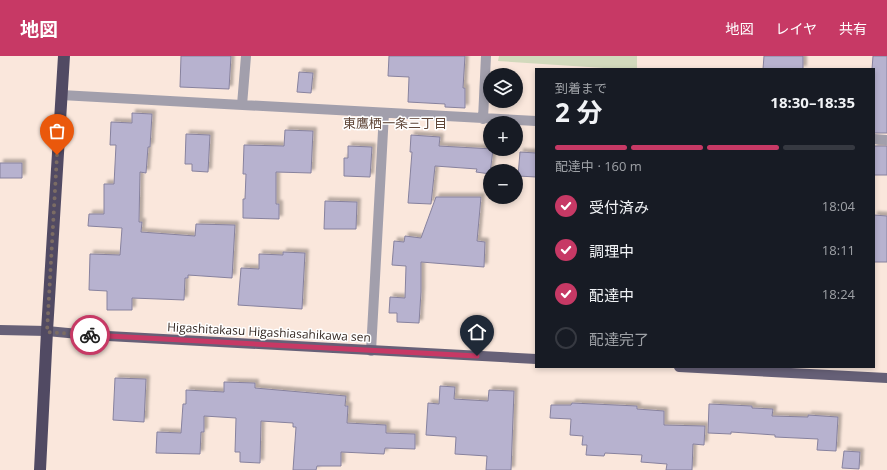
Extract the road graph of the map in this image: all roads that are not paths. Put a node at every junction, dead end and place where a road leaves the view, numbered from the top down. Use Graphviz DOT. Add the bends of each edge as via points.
graph roads {
  1 [pos="64,56"];
  2 [pos="246,56"];
  3 [pos="486,56"];
  4 [pos="61,95"];
  5 [pos="242,105"];
  6 [pos="384,113"];
  7 [pos="483,116"];
  8 [pos="483,119"];
  9 [pos="523,121"];
  10 [pos="535,122"];
  11 [pos="875,139"];
  12 [pos="887,140"];
  13 [pos="0,330"];
  14 [pos="47,332"];
  15 [pos="371,351"];
  16 [pos="535,359"];
  17 [pos="698,368"];
  18 [pos="887,378"];
  19 [pos="40,470"];
  1 -- 4 [label="highway"];
  2 -- 5 [label="street"];
  3 -- 7 [label="street"];
  4 -- 5 [label="street"];
  4 -- 14 [label="highway"];
  5 -- 6 [label="street"];
  6 -- 8 [label="street"];
  6 -- 15 [label="street"];
  9 -- 10 [label="street"];
  11 -- 12 [label="street"];
  13 -- 14 [label="main road, Higashitakasu Higashiasahikawa sen"];
  14 -- 15 [label="main road, Higashitakasu Higashiasahikawa sen"];
  14 -- 19 [label="highway"];
  15 -- 16 [label="main road, Higashitakasu Higashiasahikawa sen"];
  17 -- 18 [label="main road"];
}
